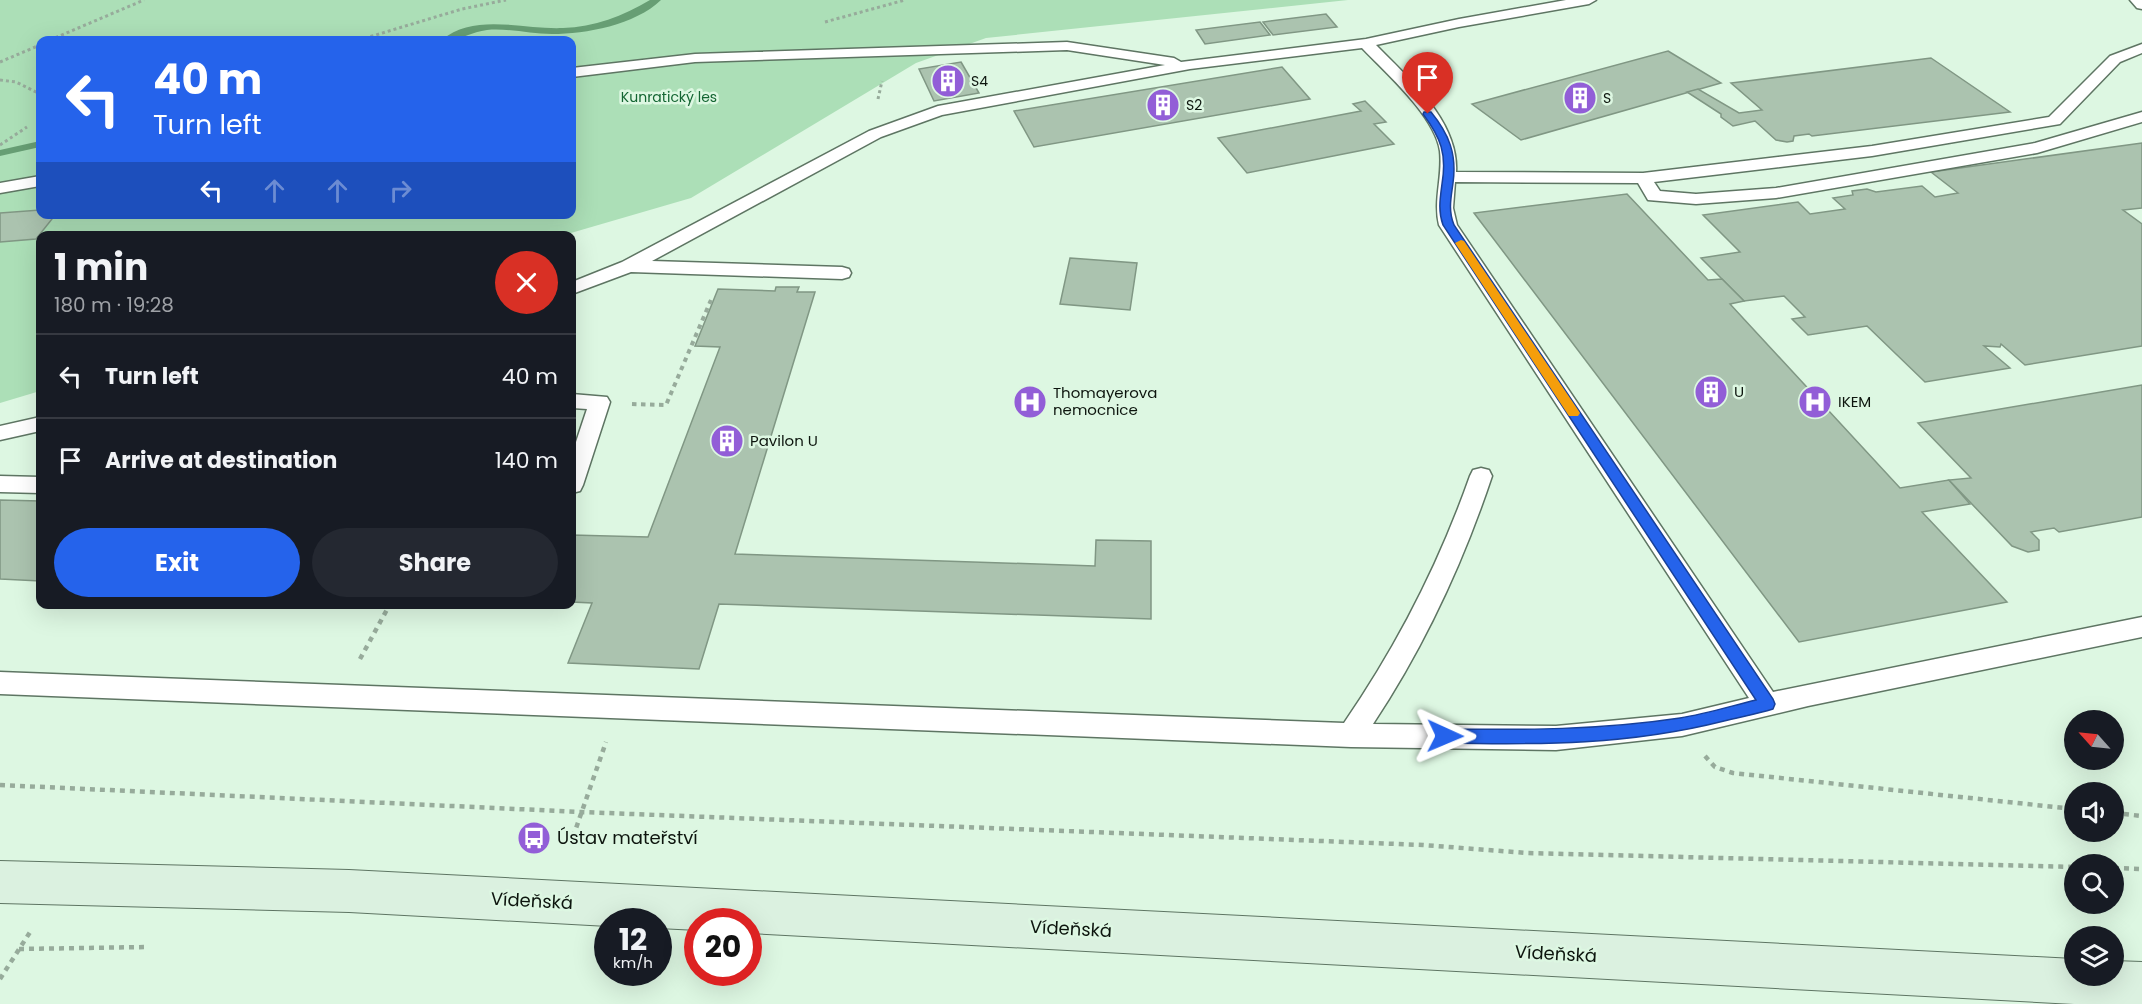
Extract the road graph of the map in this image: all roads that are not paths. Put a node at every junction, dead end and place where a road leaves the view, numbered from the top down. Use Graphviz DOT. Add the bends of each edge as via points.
graph roads {
  1 [pos="1589,0"];
  2 [pos="2137,0"];
  3 [pos="2142,5"];
  4 [pos="1366,43"];
  5 [pos="2142,48"];
  6 [pos="1190,65"];
  7 [pos="576,72"];
  8 [pos="2142,117"];
  9 [pos="1448,177"];
  10 [pos="1643,178"];
  11 [pos="36,182"];
  12 [pos="0,188"];
  13 [pos="629,266"];
  14 [pos="842,273"];
  15 [pos="576,286"];
  16 [pos="576,401"];
  17 [pos="36,425"];
  18 [pos="0,433"];
  19 [pos="576,473"];
  20 [pos="1480,476"];
  21 [pos="0,484"];
  22 [pos="36,484"];
  23 [pos="2142,627"];
  24 [pos="0,683"];
  25 [pos="1767,704"];
  26 [pos="1352,735"];
  27 [pos="0,882"];
  28 [pos="2142,985"];
  1 -- 4 [label="lane"];
  2 -- 3 [label="lane"];
  4 -- 6 [label="lane"];
  4 -- 9 [label="lane" via="1440,129 1448,150"];
  5 -- 10 [label="lane" via="2115,59 2054,121 1872,151"];
  6 -- 7 [label="lane" via="1067,46 695,58"];
  6 -- 13 [label="lane" via="938,111 875,134"];
  8 -- 10 [label="lane" via="2037,148 1776,193 1696,199 1654,196"];
  9 -- 10 [label="lane"];
  9 -- 25 [label="lane" via="1444,213 1448,225"];
  11 -- 12 [label="lane"];
  13 -- 14 [label="lane"];
  13 -- 15 [label="lane"];
  16 -- 19 [label="lane" via="600,402"];
  17 -- 18 [label="lane"];
  20 -- 26 [label="lane" via="1430,600"];
  21 -- 22 [label="lane"];
  23 -- 25 [label="lane"];
  24 -- 26 [label="lane"];
  25 -- 26 [label="lane" via="1682,725 1556,738"];
  27 -- 28 [label="main road, Vídeňská" via="368,892"];
}
